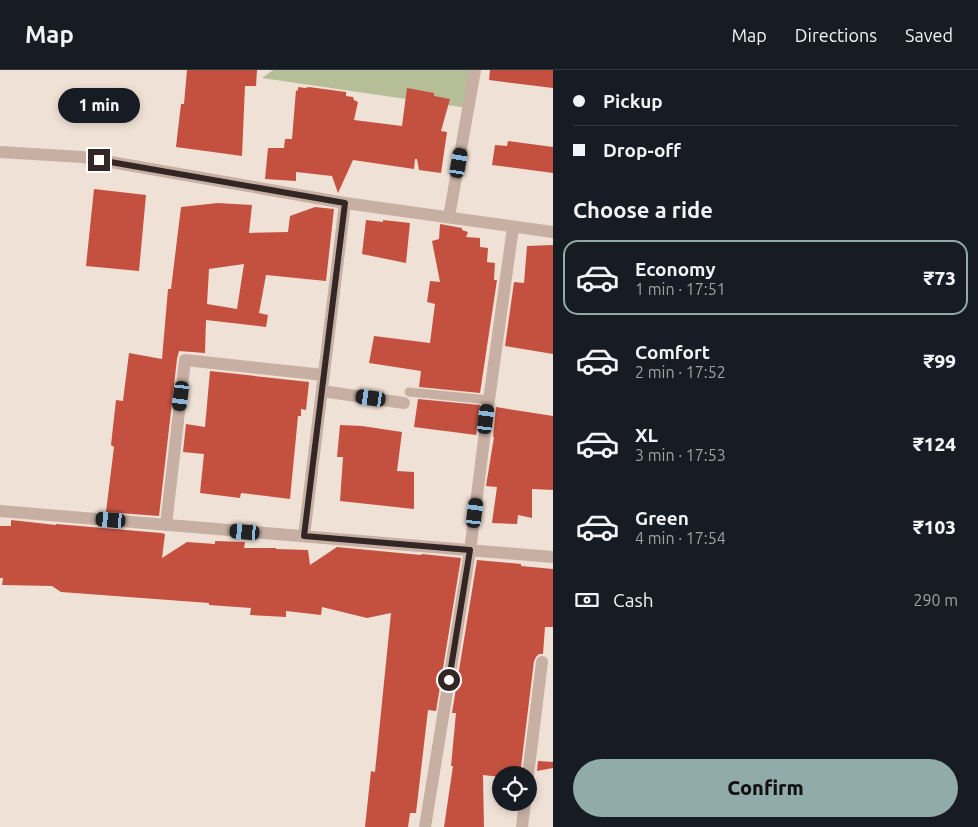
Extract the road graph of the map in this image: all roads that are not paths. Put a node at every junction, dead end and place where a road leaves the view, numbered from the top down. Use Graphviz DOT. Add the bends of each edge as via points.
graph roads {
  1 [pos="475,70"];
  2 [pos="0,152"];
  3 [pos="345,203"];
  4 [pos="449,218"];
  5 [pos="513,227"];
  6 [pos="553,232"];
  7 [pos="324,375"];
  8 [pos="322,391"];
  9 [pos="406,397"];
  10 [pos="489,400"];
  11 [pos="0,511"];
  12 [pos="166,525"];
  13 [pos="304,536"];
  14 [pos="470,550"];
  15 [pos="553,557"];
  16 [pos="542,662"];
  17 [pos="529,766"];
  18 [pos="524,811"];
  19 [pos="425,827"];
  20 [pos="522,827"];
  1 -- 4 [label="street"];
  2 -- 3 [label="street" via="82,157"];
  3 -- 4 [label="street"];
  3 -- 7 [label="street"];
  4 -- 5 [label="street"];
  5 -- 6 [label="street"];
  5 -- 10 [label="street"];
  7 -- 8 [label="street"];
  7 -- 12 [label="street" via="185,360"];
  8 -- 9 [label="street"];
  8 -- 13 [label="street"];
  9 -- 10 [label="lane"];
  10 -- 14 [label="street"];
  11 -- 12 [label="street"];
  12 -- 13 [label="street"];
  13 -- 14 [label="street"];
  14 -- 15 [label="street"];
  14 -- 19 [label="street"];
  16 -- 17 [label="street"];
  18 -- 20 [label="street"];
}
